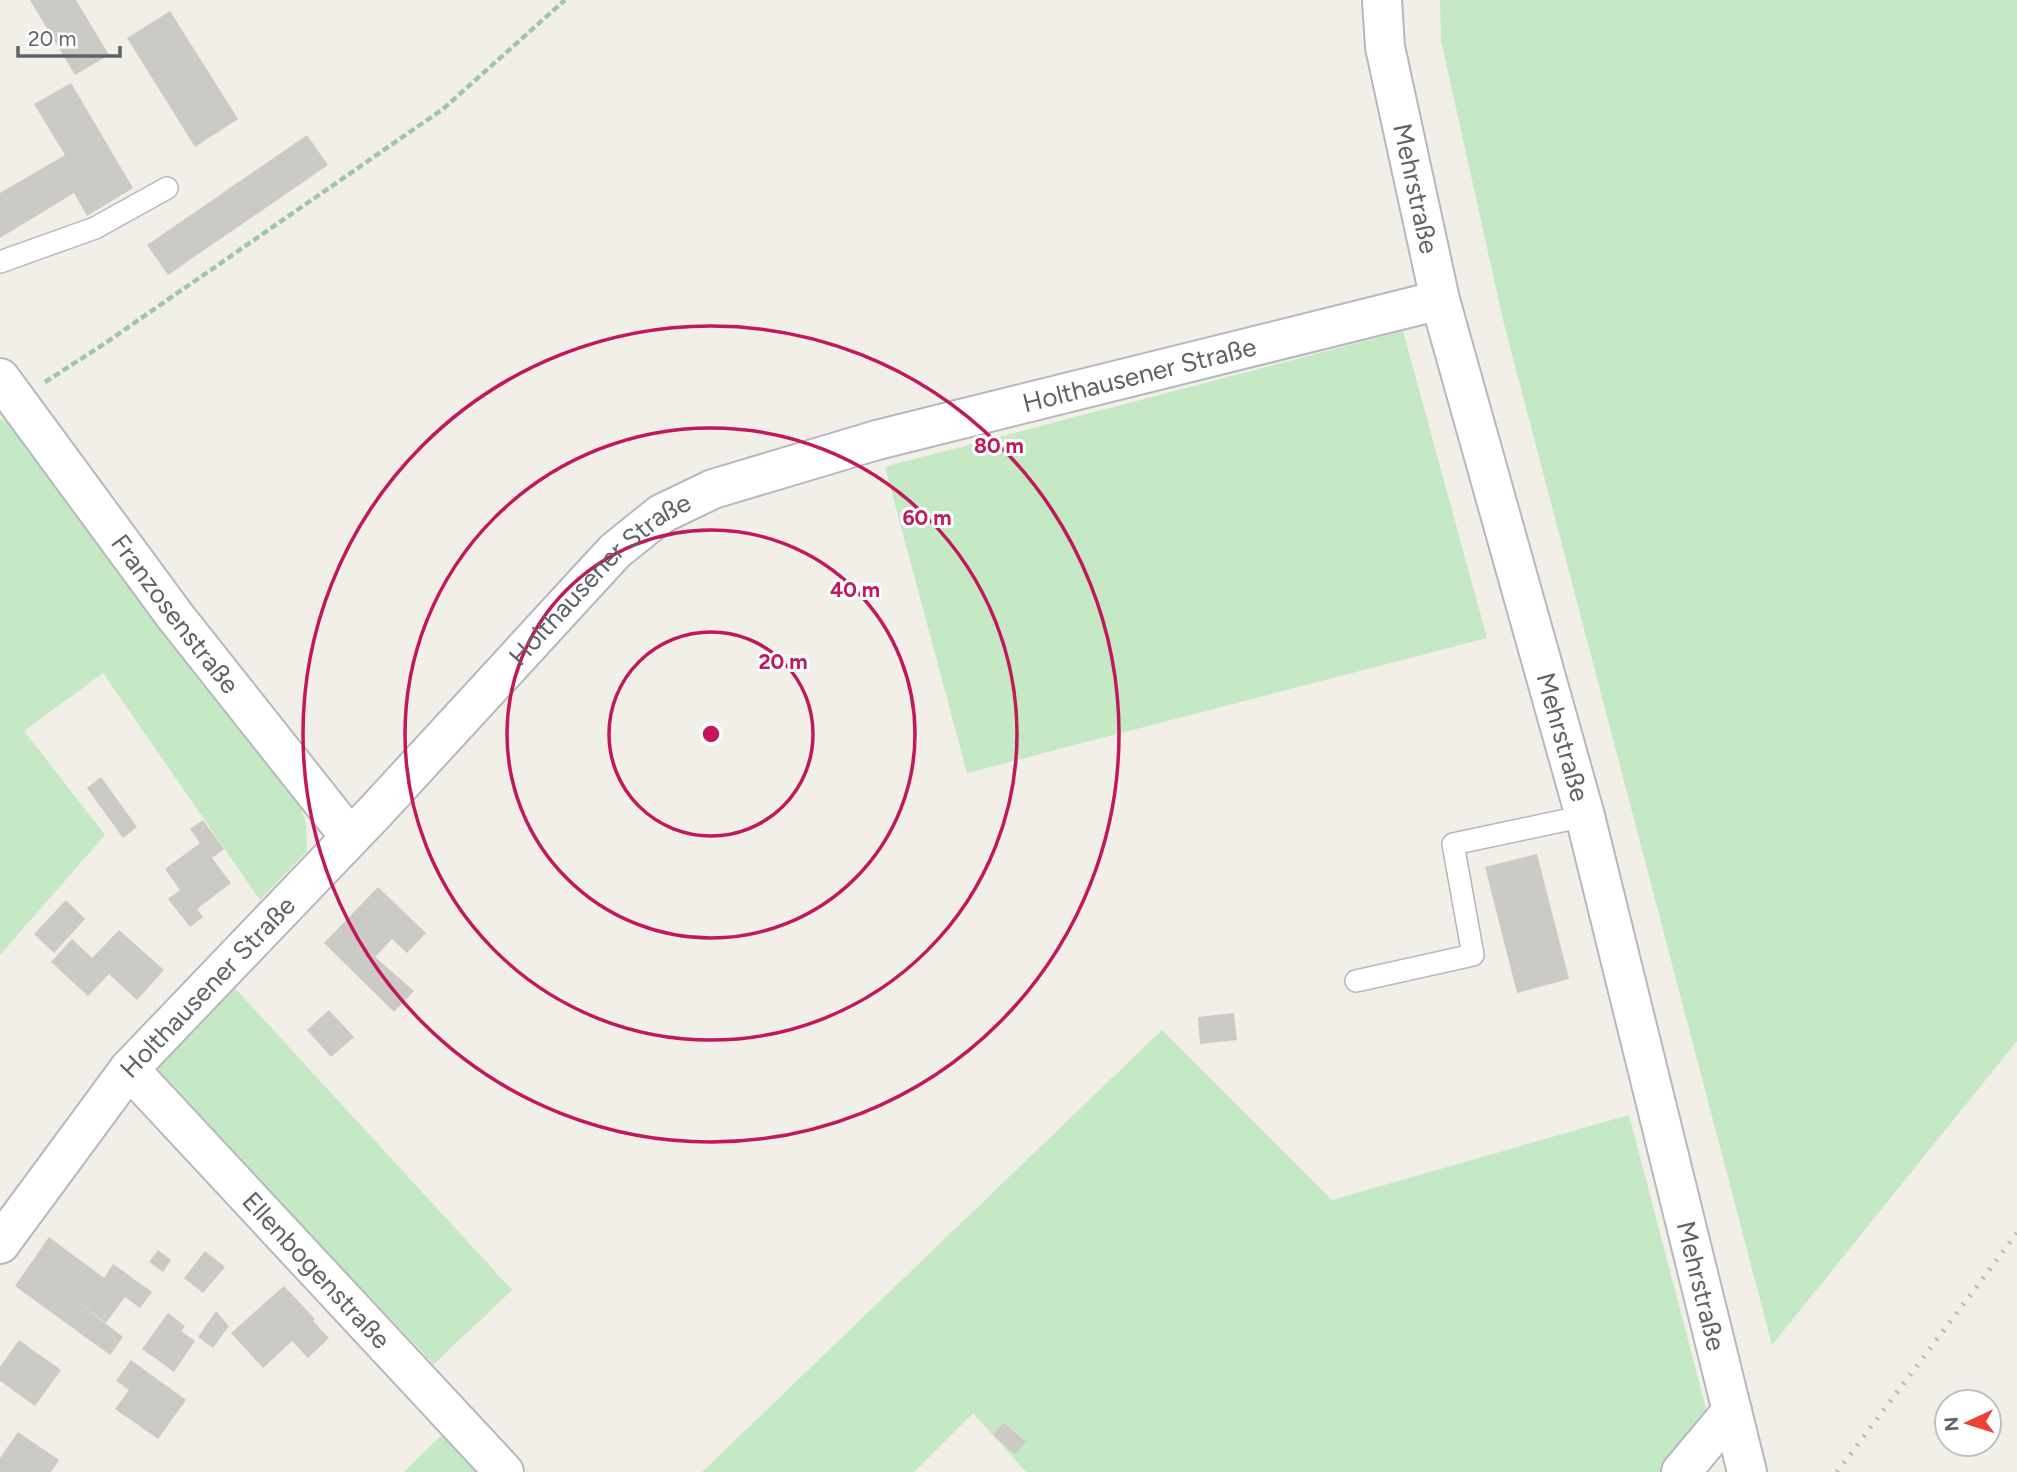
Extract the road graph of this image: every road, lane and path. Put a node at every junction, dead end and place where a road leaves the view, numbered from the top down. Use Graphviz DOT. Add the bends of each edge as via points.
graph roads {
  1 [pos="565,0"];
  2 [pos="1382,0"];
  3 [pos="167,188"];
  4 [pos="0,262"];
  5 [pos="1440,300"];
  6 [pos="5,389"];
  7 [pos="1585,816"];
  8 [pos="350,837"];
  9 [pos="1356,981"];
  10 [pos="129,1069"];
  11 [pos="0,1244"];
  12 [pos="1732,1411"];
  13 [pos="504,1472"];
  14 [pos="1681,1472"];
  15 [pos="1746,1472"];
  1 -- 6 [label="path" via="443,109 101,346"];
  2 -- 5 [label="street, Mehrstraße" via="1385,47"];
  3 -- 4 [label="lane" via="95,228"];
  5 -- 7 [label="street, Mehrstraße"];
  5 -- 8 [label="street, Holthausener Straße" via="877,440 713,489 661,514 615,551"];
  6 -- 8 [label="street, Franzosenstraße" via="175,616"];
  7 -- 9 [label="lane" via="1453,844 1473,955"];
  7 -- 12 [label="street, Mehrstraße"];
  8 -- 10 [label="street, Holthausener Straße"];
  10 -- 11 [label="street, Holthausener Straße"];
  10 -- 13 [label="street, Ellenbogenstraße"];
  12 -- 14 [label="street"];
  12 -- 15 [label="street, Mehrstraße"];
}
